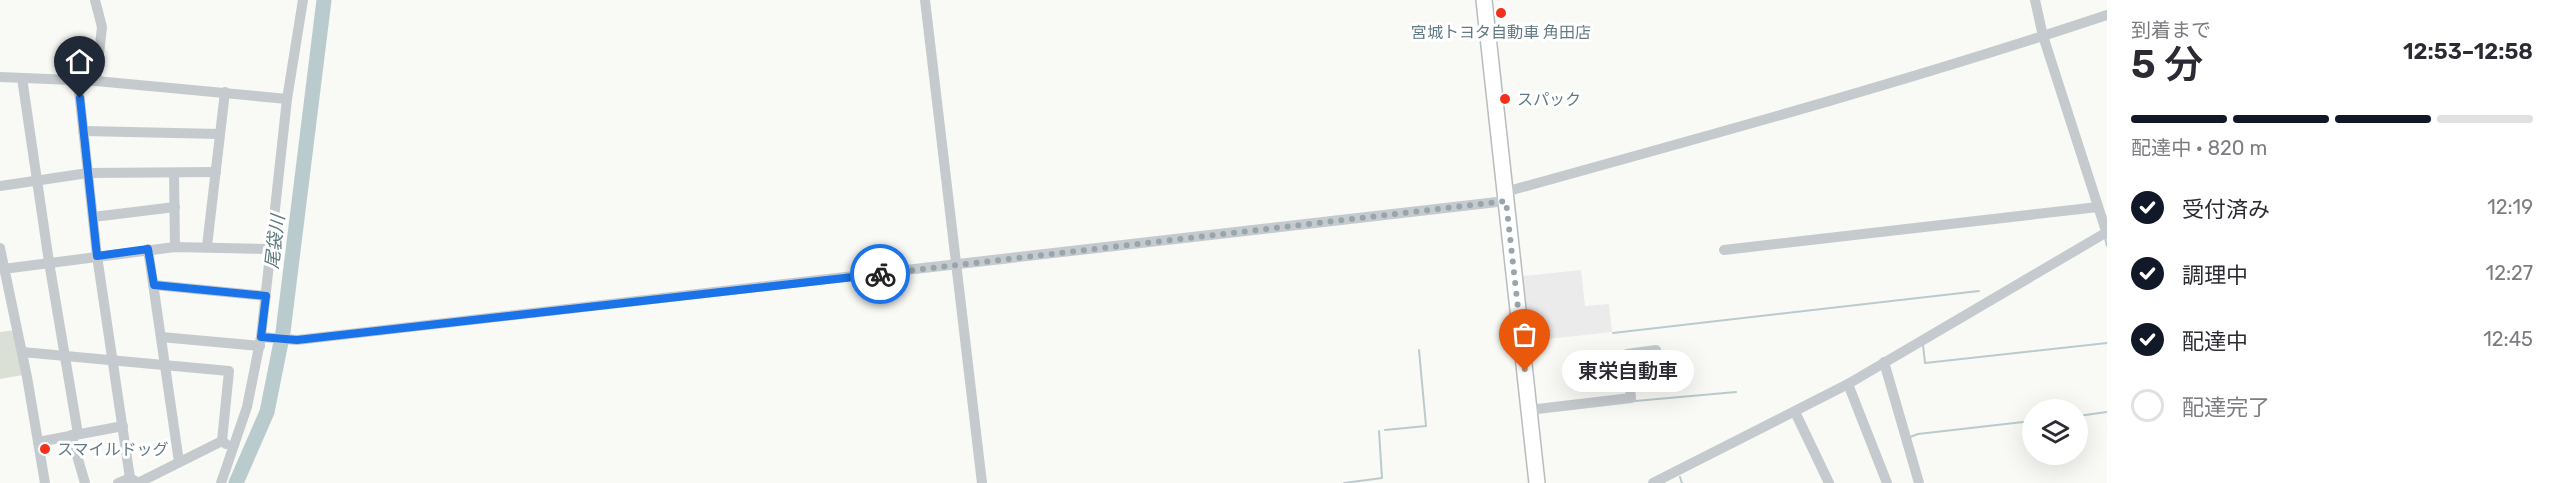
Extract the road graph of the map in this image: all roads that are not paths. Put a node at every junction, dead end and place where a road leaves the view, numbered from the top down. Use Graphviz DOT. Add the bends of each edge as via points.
graph roads {
  1 [pos="95,0"];
  2 [pos="303,0"];
  3 [pos="925,0"];
  4 [pos="1484,0"];
  5 [pos="2036,0"];
  6 [pos="2107,15"];
  7 [pos="2043,36"];
  8 [pos="0,77"];
  9 [pos="22,78"];
  10 [pos="96,81"];
  11 [pos="78,82"];
  12 [pos="225,92"];
  13 [pos="287,99"];
  14 [pos="83,130"];
  15 [pos="220,134"];
  16 [pos="216,172"];
  17 [pos="88,173"];
  18 [pos="174,173"];
  19 [pos="37,180"];
  20 [pos="0,186"];
  21 [pos="1506,197"];
  22 [pos="175,207"];
  23 [pos="2098,207"];
  24 [pos="93,217"];
  25 [pos="2107,233"];
  26 [pos="207,246"];
  27 [pos="175,247"];
  28 [pos="0,248"];
  29 [pos="148,249"];
  30 [pos="271,249"];
  31 [pos="1724,250"];
  32 [pos="97,256"];
  33 [pos="49,262"];
  34 [pos="955,266"];
  35 [pos="3,269"];
  36 [pos="154,285"];
  37 [pos="266,296"];
  38 [pos="161,337"];
  39 [pos="264,340"];
  40 [pos="1656,350"];
  41 [pos="22,351"];
  42 [pos="65,356"];
  43 [pos="113,360"];
  44 [pos="1884,362"];
  45 [pos="165,365"];
  46 [pos="1848,384"];
  47 [pos="1529,410"];
  48 [pos="1795,412"];
  49 [pos="123,426"];
  50 [pos="74,435"];
  51 [pos="222,441"];
  52 [pos="38,442"];
  53 [pos="234,448"];
  54 [pos="180,462"];
  55 [pos="1676,471"];
  56 [pos="137,482"];
  57 [pos="45,483"];
  58 [pos="85,483"];
  59 [pos="118,483"];
  60 [pos="221,483"];
  61 [pos="982,483"];
  62 [pos="1537,483"];
  63 [pos="1654,483"];
  64 [pos="1680,483"];
  65 [pos="1829,483"];
  66 [pos="1887,483"];
  67 [pos="1919,483"];
  1 -- 10 [label="street" via="102,27"];
  2 -- 13 [label="street"];
  3 -- 34 [label="street"];
  4 -- 21 [label="highway"];
  5 -- 7 [label="street"];
  6 -- 7 [label="street"];
  7 -- 21 [label="street"];
  7 -- 23 [label="street"];
  8 -- 9 [label="street"];
  9 -- 11 [label="street"];
  9 -- 19 [label="street"];
  10 -- 11 [label="street"];
  10 -- 12 [label="street"];
  11 -- 14 [label="street"];
  12 -- 13 [label="street"];
  12 -- 15 [label="street"];
  13 -- 30 [label="street"];
  14 -- 15 [label="street"];
  14 -- 17 [label="street"];
  15 -- 16 [label="street"];
  16 -- 18 [label="street"];
  16 -- 26 [label="street"];
  17 -- 18 [label="street"];
  17 -- 19 [label="street"];
  17 -- 24 [label="street"];
  18 -- 22 [label="street"];
  19 -- 20 [label="street"];
  19 -- 33 [label="street"];
  21 -- 34 [label="street"];
  21 -- 47 [label="highway"];
  22 -- 24 [label="street"];
  22 -- 27 [label="street"];
  23 -- 25 [label="street"];
  23 -- 31 [label="street"];
  24 -- 32 [label="street"];
  25 -- 44 [label="street"];
  26 -- 27 [label="street"];
  26 -- 30 [label="street"];
  27 -- 29 [label="street"];
  28 -- 35 [label="street"];
  29 -- 32 [label="street"];
  29 -- 36 [label="street"];
  30 -- 37 [label="street"];
  32 -- 33 [label="street"];
  32 -- 43 [label="street"];
  33 -- 35 [label="street"];
  33 -- 42 [label="street"];
  34 -- 39 [label="street"];
  34 -- 61 [label="street"];
  35 -- 41 [label="street"];
  36 -- 37 [label="street"];
  36 -- 38 [label="street"];
  37 -- 39 [label="street"];
  38 -- 39 [label="street"];
  38 -- 45 [label="street"];
  39 -- 53 [label="street"];
  40 -- 47 [label="street" via="1627,354 1631,398"];
  41 -- 42 [label="street"];
  41 -- 52 [label="street"];
  42 -- 43 [label="street"];
  42 -- 50 [label="street"];
  43 -- 45 [label="street"];
  43 -- 49 [label="street"];
  44 -- 46 [label="street"];
  44 -- 67 [label="street"];
  45 -- 51 [label="street" via="229,371"];
  45 -- 54 [label="street"];
  46 -- 48 [label="street"];
  46 -- 66 [label="street"];
  47 -- 62 [label="highway"];
  48 -- 55 [label="street"];
  48 -- 65 [label="street"];
  49 -- 50 [label="street"];
  49 -- 56 [label="street"];
  50 -- 52 [label="street"];
  50 -- 58 [label="street"];
  51 -- 53 [label="street"];
  51 -- 54 [label="street"];
  52 -- 57 [label="street"];
  53 -- 60 [label="street"];
  54 -- 56 [label="street"];
  55 -- 63 [label="street"];
  55 -- 64 [label="street"];
  56 -- 59 [label="street"];
}
